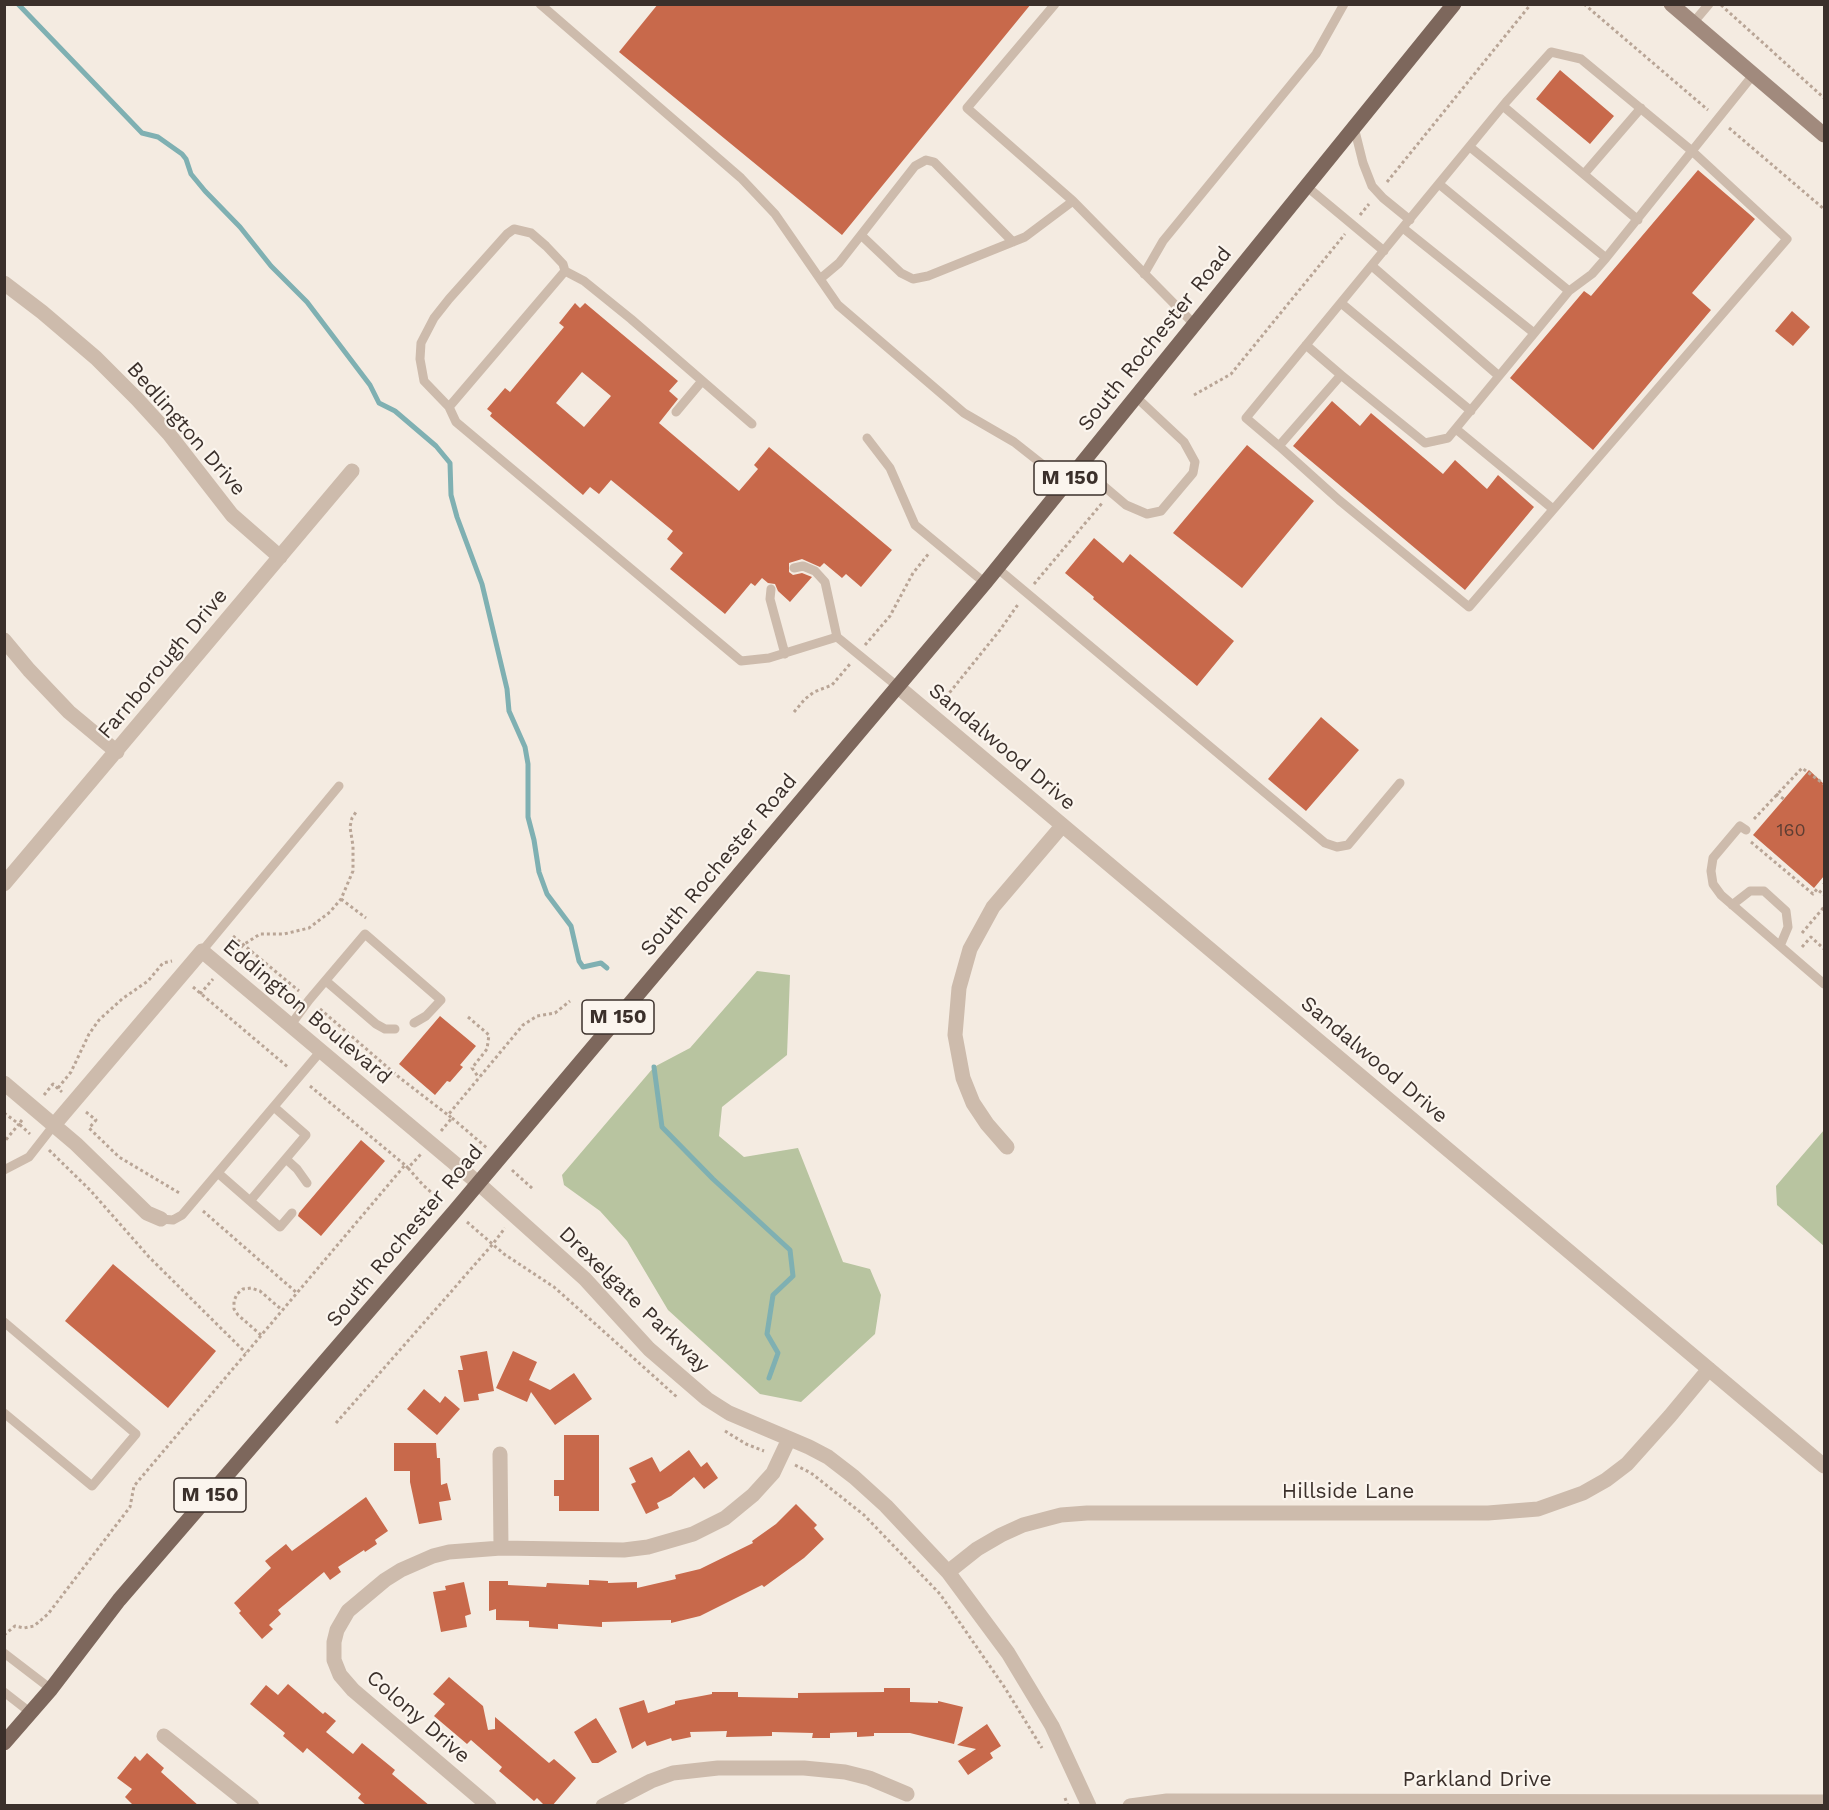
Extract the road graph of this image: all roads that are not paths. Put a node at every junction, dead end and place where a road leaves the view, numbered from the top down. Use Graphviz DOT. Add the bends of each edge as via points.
graph roads {
  1 [pos="540,4"];
  2 [pos="1055,4"];
  3 [pos="1344,4"];
  4 [pos="1671,4"];
  5 [pos="1708,4"];
  6 [pos="1449,6"];
  7 [pos="1693,23"];
  8 [pos="1753,75"];
  9 [pos="1503,106"];
  10 [pos="1641,108"];
  11 [pos="1354,127"];
  12 [pos="1824,135"];
  13 [pos="1470,147"];
  14 [pos="1692,150"];
  15 [pos="1584,174"];
  16 [pos="1439,184"];
  17 [pos="1306,186"];
  18 [pos="1073,201"];
  19 [pos="1410,220"];
  20 [pos="1638,220"];
  21 [pos="1403,228"];
  22 [pos="861,235"];
  23 [pos="1013,242"];
  24 [pos="1384,251"];
  25 [pos="1606,258"];
  26 [pos="1372,266"];
  27 [pos="564,271"];
  28 [pos="1144,274"];
  29 [pos="820,279"];
  30 [pos="4,283"];
  31 [pos="1569,291"];
  32 [pos="1341,303"];
  33 [pos="1194,324"];
  34 [pos="1534,333"];
  35 [pos="1306,345"];
  36 [pos="1341,375"];
  37 [pos="1499,376"];
  38 [pos="702,381"];
  39 [pos="1136,397"];
  40 [pos="449,407"];
  41 [pos="1471,411"];
  42 [pos="676,412"];
  43 [pos="752,424"];
  44 [pos="1456,429"];
  45 [pos="867,438"];
  46 [pos="1279,446"];
  47 [pos="1080,466"];
  48 [pos="352,471"];
  49 [pos="1066,483"];
  50 [pos="1553,509"];
  51 [pos="280,557"];
  52 [pos="794,568"];
  53 [pos="997,568"];
  54 [pos="985,583"];
  55 [pos="771,589"];
  56 [pos="837,637"];
  57 [pos="4,640"];
  58 [pos="785,654"];
  59 [pos="897,686"];
  60 [pos="117,752"];
  61 [pos="1400,783"];
  62 [pos="339,786"];
  63 [pos="1062,825"];
  64 [pos="1746,830"];
  65 [pos="4,884"];
  66 [pos="1732,905"];
  67 [pos="1780,946"];
  68 [pos="202,951"];
  69 [pos="326,981"];
  70 [pos="1824,984"];
  71 [pos="414,1023"];
  72 [pos="290,1026"];
  73 [pos="395,1029"];
  74 [pos="320,1052"];
  75 [pos="4,1083"];
  76 [pos="274,1107"];
  77 [pos="54,1125"];
  78 [pos="1007,1147"];
  79 [pos="286,1159"];
  80 [pos="4,1170"];
  81 [pos="218,1173"];
  82 [pos="307,1182"];
  83 [pos="478,1183"];
  84 [pos="250,1201"];
  85 [pos="292,1213"];
  86 [pos="161,1219"];
  87 [pos="4,1322"];
  88 [pos="1709,1369"];
  89 [pos="4,1413"];
  90 [pos="789,1439"];
  91 [pos="500,1454"];
  92 [pos="1824,1466"];
  93 [pos="501,1548"];
  94 [pos="948,1572"];
  95 [pos="4,1653"];
  96 [pos="51,1689"];
  97 [pos="4,1692"];
  98 [pos="31,1713"];
  99 [pos="164,1736"];
  100 [pos="4,1743"];
  101 [pos="907,1794"];
  102 [pos="1824,1802"];
  103 [pos="252,1806"];
  104 [pos="489,1806"];
  105 [pos="603,1806"];
  106 [pos="1089,1806"];
  107 [pos="1130,1806"];
  1 -- 29 [label="lane" via="741,178 775,214"];
  2 -- 18 [label="lane" via="967,108"];
  3 -- 28 [label="lane" via="1316,54 1163,241"];
  4 -- 7 [label="street"];
  5 -- 7 [label="lane"];
  6 -- 11 [label="main road, South Rochester Road / M 150"];
  7 -- 8 [label="street"];
  8 -- 12 [label="street"];
  8 -- 14 [label="lane"];
  9 -- 10 [label="lane" via="1551,52 1581,59"];
  9 -- 13 [label="lane"];
  9 -- 15 [label="lane"];
  10 -- 14 [label="lane"];
  10 -- 15 [label="lane"];
  11 -- 17 [label="main road, South Rochester Road / M 150"];
  11 -- 19 [label="lane" via="1372,186"];
  13 -- 16 [label="lane"];
  13 -- 25 [label="lane"];
  14 -- 20 [label="lane"];
  14 -- 50 [label="lane" via="1787,239"];
  15 -- 20 [label="lane"];
  16 -- 19 [label="lane"];
  16 -- 31 [label="lane"];
  17 -- 24 [label="lane"];
  17 -- 33 [label="main road, South Rochester Road / M 150"];
  18 -- 23 [label="lane"];
  18 -- 28 [label="lane"];
  19 -- 21 [label="lane"];
  20 -- 25 [label="lane"];
  21 -- 24 [label="lane"];
  21 -- 34 [label="lane"];
  22 -- 23 [label="lane" via="901,273 913,279"];
  22 -- 23 [label="lane" via="915,166 926,160 934,162"];
  22 -- 29 [label="lane"];
  24 -- 26 [label="lane"];
  25 -- 31 [label="lane"];
  26 -- 32 [label="lane"];
  26 -- 37 [label="lane"];
  27 -- 38 [label="lane" via="584,281"];
  27 -- 40 [label="lane"];
  27 -- 40 [label="lane" via="558,258 531,233 514,229 449,299 425,332 420,359 424,381"];
  28 -- 33 [label="lane"];
  29 -- 49 [label="lane" via="838,305 946,399 1014,442"];
  30 -- 51 [label="street, Bedlington Drive" via="69,335 129,391 169,434 232,515"];
  31 -- 34 [label="lane"];
  32 -- 35 [label="lane"];
  32 -- 41 [label="lane"];
  33 -- 39 [label="main road, South Rochester Road / M 150"];
  34 -- 37 [label="lane"];
  35 -- 36 [label="lane"];
  35 -- 46 [label="lane" via="1246,418"];
  36 -- 44 [label="lane" via="1425,443 1448,438"];
  36 -- 46 [label="lane"];
  37 -- 41 [label="lane"];
  38 -- 42 [label="lane"];
  38 -- 43 [label="lane"];
  39 -- 47 [label="main road, South Rochester Road / M 150"];
  39 -- 47 [label="lane" via="1184,442 1195,462 1193,472 1161,512 1147,514 1126,506"];
  40 -- 58 [label="lane" via="456,422 741,661"];
  41 -- 44 [label="lane"];
  44 -- 50 [label="lane"];
  45 -- 54 [label="lane" via="890,468 915,525"];
  46 -- 50 [label="lane" via="1469,607"];
  47 -- 49 [label="main road, South Rochester Road / M 150"];
  48 -- 51 [label="street, Farnborough Drive"];
  49 -- 53 [label="main road, South Rochester Road / M 150"];
  51 -- 60 [label="street, Farnborough Drive"];
  52 -- 56 [label="lane" via="803,566 815,571 825,582"];
  53 -- 54 [label="main road, South Rochester Road / M 150"];
  53 -- 61 [label="lane" via="1326,843 1348,845"];
  54 -- 59 [label="main road, South Rochester Road / M 150"];
  55 -- 58 [label="lane" via="770,599"];
  56 -- 58 [label="lane"];
  56 -- 59 [label="lane"];
  57 -- 60 [label="street" via="69,712"];
  59 -- 63 [label="street, Sandalwood Drive"];
  59 -- 83 [label="main road, South Rochester Road / M 150"];
  60 -- 65 [label="street, Farnborough Drive"];
  62 -- 68 [label="lane"];
  63 -- 78 [label="street" via="993,907 970,949 959,988 955,1035 963,1078 973,1103"];
  63 -- 88 [label="street, Sandalwood Drive"];
  64 -- 66 [label="lane" via="1740,826 1713,858 1713,884"];
  66 -- 67 [label="lane"];
  66 -- 67 [label="lane" via="1750,891 1764,891 1786,911 1788,927"];
  67 -- 70 [label="lane"];
  68 -- 72 [label="street, Eddington Boulevard"];
  68 -- 77 [label="street, Eddington Boulevard"];
  69 -- 71 [label="lane" via="366,934 441,1000"];
  69 -- 72 [label="lane"];
  69 -- 73 [label="lane" via="376,1024"];
  72 -- 74 [label="street, Eddington Boulevard"];
  74 -- 76 [label="lane"];
  74 -- 83 [label="street, Eddington Boulevard"];
  75 -- 77 [label="street"];
  76 -- 79 [label="lane" via="306,1135"];
  76 -- 81 [label="lane"];
  77 -- 80 [label="lane" via="29,1157"];
  77 -- 86 [label="street" via="147,1213"];
  79 -- 82 [label="lane"];
  79 -- 84 [label="lane"];
  81 -- 84 [label="lane"];
  81 -- 86 [label="lane" via="182,1215 172,1220"];
  83 -- 90 [label="street, Drexelgate Parkway" via="585,1279 649,1349 707,1399"];
  83 -- 96 [label="main road, South Rochester Road / M 150" via="118,1599"];
  84 -- 85 [label="lane" via="280,1227"];
  87 -- 89 [label="lane" via="136,1434 92,1486"];
  88 -- 92 [label="street, Sandalwood Drive"];
  88 -- 94 [label="street, Hillside Lane" via="1627,1464 1583,1493 1538,1509 1488,1514 1061,1515 1001,1535"];
  90 -- 93 [label="street, Colony Drive" via="773,1473 753,1495 725,1518 693,1534 624,1550"];
  90 -- 94 [label="street, Drexelgate Parkway" via="828,1457 854,1477"];
  91 -- 93 [label="street"];
  93 -- 104 [label="street, Colony Drive" via="449,1552 401,1570 348,1611 334,1642 334,1660 352,1690"];
  94 -- 106 [label="street, Drexelgate Parkway" via="1029,1684"];
  95 -- 96 [label="lane"];
  96 -- 98 [label="main road, South Rochester Road / M 150"];
  97 -- 98 [label="lane"];
  98 -- 100 [label="main road, South Rochester Road / M 150"];
  99 -- 103 [label="street"];
  101 -- 105 [label="street" via="845,1772 718,1768 673,1773"];
  102 -- 107 [label="street, Parkland Drive" via="1167,1801"];
}
